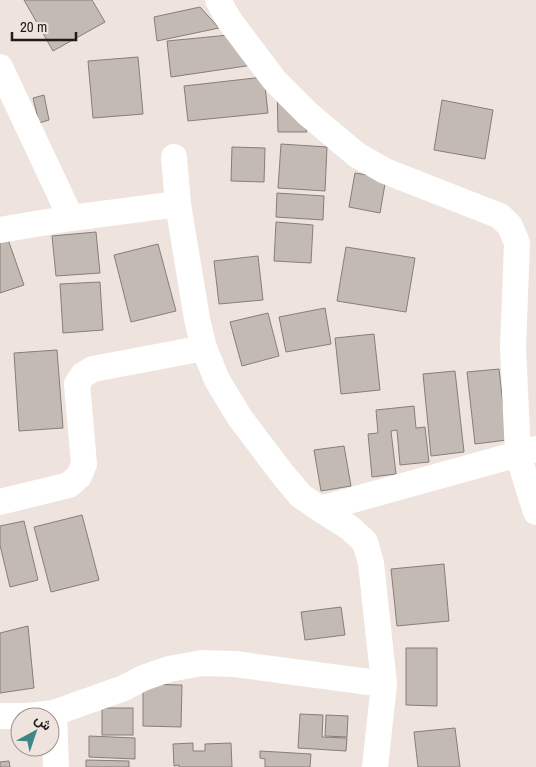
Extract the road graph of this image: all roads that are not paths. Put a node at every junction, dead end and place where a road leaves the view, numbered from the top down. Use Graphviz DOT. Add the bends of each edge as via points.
graph roads {
  1 [pos="218,0"];
  2 [pos="0,67"];
  3 [pos="174,157"];
  4 [pos="178,204"];
  5 [pos="72,218"];
  6 [pos="0,230"];
  7 [pos="204,348"];
  8 [pos="527,452"];
  9 [pos="0,502"];
  10 [pos="320,510"];
  11 [pos="536,512"];
  12 [pos="384,684"];
  13 [pos="60,711"];
  14 [pos="375,767"];
  1 -- 8 [label="street" via="229,20 275,81 356,155 385,171 500,216 510,226 517,244 513,348"];
  2 -- 5 [label="street"];
  3 -- 4 [label="street"];
  4 -- 5 [label="street"];
  4 -- 7 [label="street"];
  5 -- 6 [label="street"];
  7 -- 9 [label="street" via="93,369 83,375 77,384 84,464 79,476 69,485"];
  7 -- 10 [label="street" via="216,380 240,418 284,476"];
  8 -- 10 [label="street"];
  8 -- 11 [label="street"];
  10 -- 12 [label="street" via="350,528 365,542 371,563"];
  12 -- 13 [label="street" via="235,664 202,663 169,669"];
  12 -- 14 [label="street"];
}
